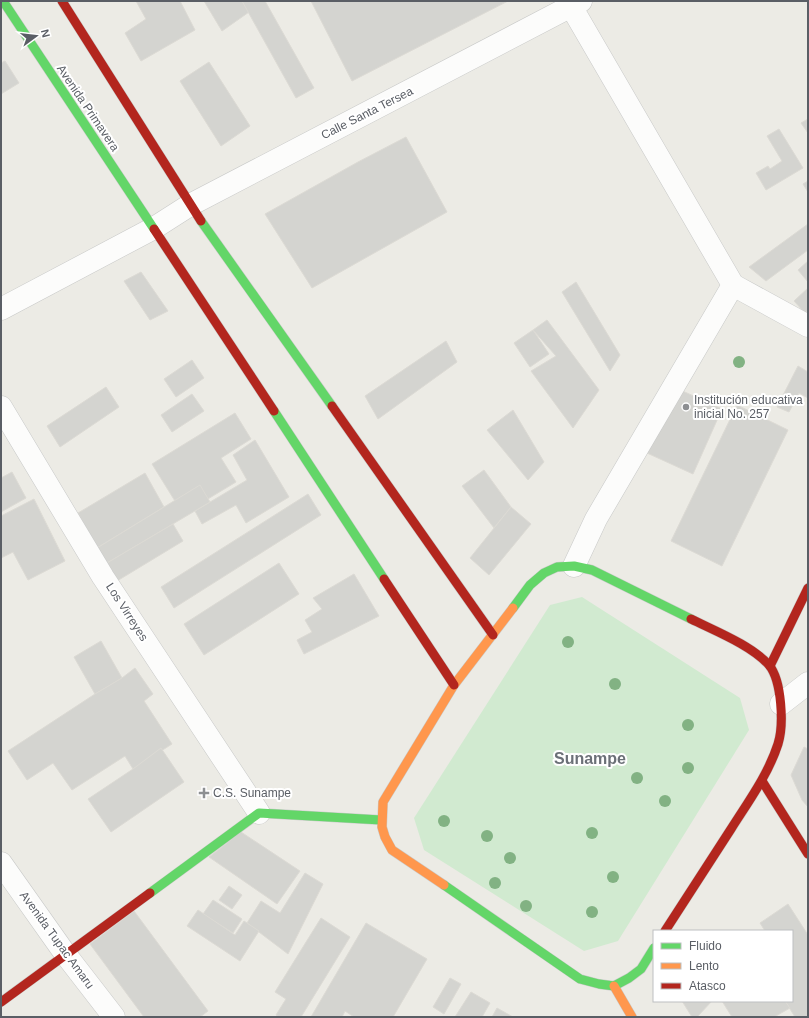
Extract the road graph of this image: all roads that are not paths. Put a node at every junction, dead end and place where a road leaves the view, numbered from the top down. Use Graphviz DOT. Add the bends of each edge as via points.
graph roads {
  1 [pos="2,1"];
  2 [pos="62,1"];
  3 [pos="574,3"];
  4 [pos="190,205"];
  5 [pos="154,228"];
  6 [pos="733,285"];
  7 [pos="1,309"];
  8 [pos="808,326"];
  9 [pos="1,407"];
  10 [pos="574,566"];
  11 [pos="808,588"];
  12 [pos="494,635"];
  13 [pos="770,666"];
  14 [pos="808,683"];
  15 [pos="454,685"];
  16 [pos="781,704"];
  17 [pos="762,781"];
  18 [pos="259,813"];
  19 [pos="381,820"];
  20 [pos="808,854"];
  21 [pos="1,863"];
  22 [pos="666,930"];
  23 [pos="653,950"];
  24 [pos="66,955"];
  25 [pos="614,986"];
  26 [pos="1,1002"];
  27 [pos="114,1017"];
  28 [pos="632,1017"];
  1 -- 5 [label="street, Avenida Primavera"];
  2 -- 4 [label="street"];
  3 -- 4 [label="street, Calle Santa Tersea"];
  3 -- 6 [label="street"];
  4 -- 5 [label="street, Calle Santa Tersea"];
  4 -- 12 [label="street"];
  5 -- 7 [label="street, Calle Santa Tersea"];
  5 -- 15 [label="street, Avenida Primavera"];
  6 -- 8 [label="street"];
  6 -- 10 [label="street" via="596,519"];
  9 -- 18 [label="street, Los Virreyes" via="103,577"];
  10 -- 12 [label="street" via="557,567 544,573 530,585"];
  10 -- 13 [label="street" via="592,570 754,651"];
  11 -- 13 [label="street"];
  12 -- 15 [label="street"];
  13 -- 16 [label="street"];
  14 -- 16 [label="street"];
  15 -- 19 [label="street" via="391,787 383,802"];
  16 -- 17 [label="street" via="782,725 778,744"];
  17 -- 20 [label="street"];
  17 -- 22 [label="street"];
  18 -- 19 [label="street"];
  18 -- 24 [label="street"];
  19 -- 25 [label="street" via="383,834 392,850 580,979"];
  21 -- 24 [label="street, Avenida Tupac Amaru"];
  23 -- 25 [label="street" via="641,969"];
  24 -- 26 [label="street"];
  24 -- 27 [label="street, Avenida Tupac Amaru"];
  25 -- 28 [label="street"];
}
